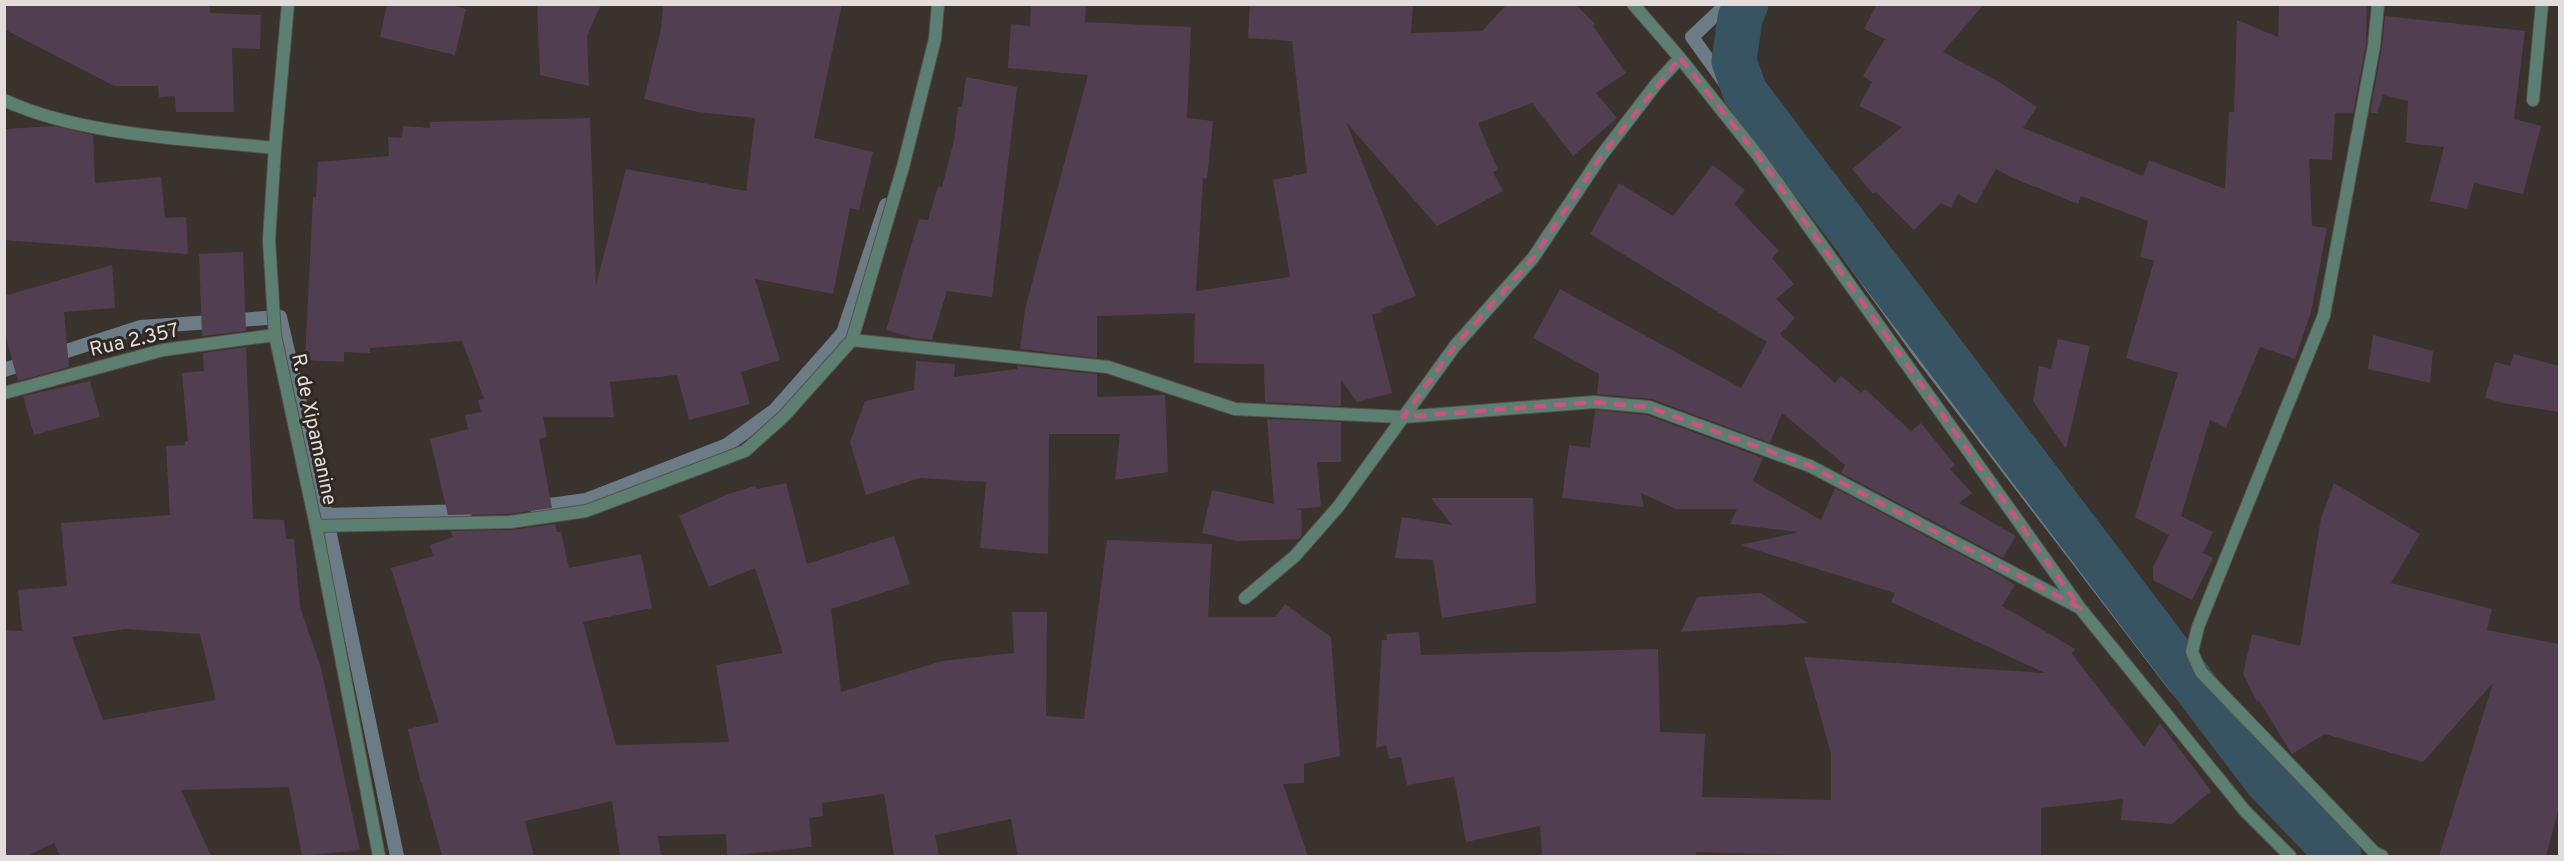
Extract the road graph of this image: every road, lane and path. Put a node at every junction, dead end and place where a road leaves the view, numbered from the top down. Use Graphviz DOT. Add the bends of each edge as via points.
graph roads {
  1 [pos="288,4"];
  2 [pos="938,4"];
  3 [pos="1633,4"];
  4 [pos="2378,4"];
  5 [pos="2542,4"];
  6 [pos="1680,58"];
  7 [pos="4,100"];
  8 [pos="2533,100"];
  9 [pos="274,148"];
  10 [pos="275,335"];
  11 [pos="852,340"];
  12 [pos="4,393"];
  13 [pos="1403,417"];
  14 [pos="316,526"];
  15 [pos="1245,598"];
  16 [pos="2080,608"];
  17 [pos="379,856"];
  18 [pos="2290,856"];
  19 [pos="2382,856"];
  1 -- 9 [label="street, R. de Xipamanine"];
  2 -- 11 [label="street" via="935,39 903,167"];
  3 -- 6 [label="street"];
  4 -- 19 [label="street" via="2374,46 2324,315 2198,627 2192,652 2201,672"];
  5 -- 8 [label="street"];
  6 -- 13 [label="street" via="1601,156 1533,258 1455,346"];
  6 -- 16 [label="street" via="1759,157"];
  7 -- 9 [label="street" via="24,110 112,131"];
  9 -- 10 [label="street, R. de Xipamanine" via="269,240"];
  10 -- 12 [label="street, Rua 2.357" via="163,350"];
  10 -- 14 [label="street, R. de Xipamanine"];
  11 -- 13 [label="street" via="1108,367 1235,409"];
  11 -- 14 [label="street" via="784,416 745,451 586,511 510,522"];
  13 -- 15 [label="street" via="1338,507 1294,556"];
  13 -- 16 [label="street" via="1594,402 1649,407 1810,466"];
  14 -- 17 [label="street, R. de Xipamanine"];
  16 -- 18 [label="street" via="2245,811"];
}
